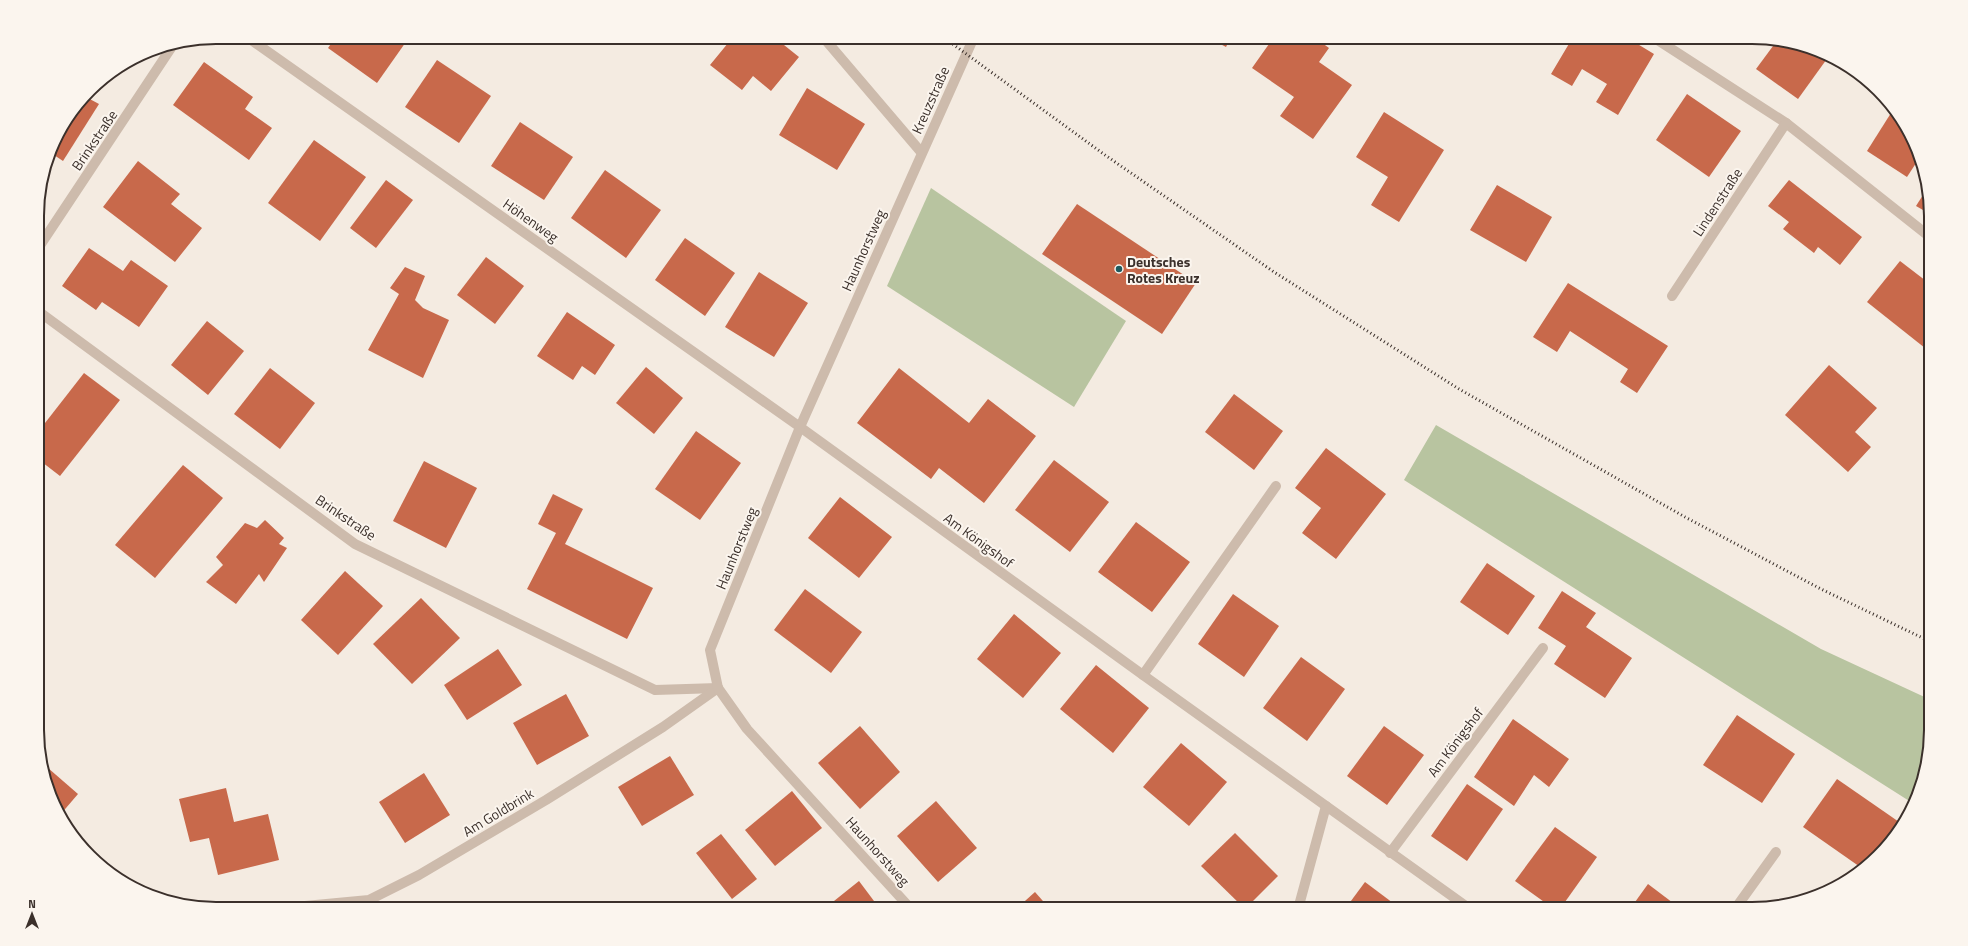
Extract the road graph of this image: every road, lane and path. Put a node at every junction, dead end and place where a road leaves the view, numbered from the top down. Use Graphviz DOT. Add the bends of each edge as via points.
graph roads {
  1 [pos="257,44"];
  2 [pos="829,44"];
  3 [pos="971,44"];
  4 [pos="1664,44"];
  5 [pos="169,50"];
  6 [pos="1786,123"];
  7 [pos="921,152"];
  8 [pos="1924,232"];
  9 [pos="44,241"];
  10 [pos="1672,296"];
  11 [pos="44,316"];
  12 [pos="800,427"];
  13 [pos="1276,486"];
  14 [pos="1543,648"];
  15 [pos="1143,676"];
  16 [pos="718,688"];
  17 [pos="1326,806"];
  18 [pos="1776,852"];
  19 [pos="1390,853"];
  20 [pos="348,902"];
  21 [pos="905,902"];
  22 [pos="1300,902"];
  23 [pos="1460,902"];
  24 [pos="1740,902"];
  1 -- 12 [label="street, Höhenweg"];
  2 -- 7 [label="street"];
  3 -- 7 [label="street, Kreuzstraße"];
  4 -- 6 [label="street"];
  5 -- 9 [label="street, Brinkstraße"];
  6 -- 8 [label="street"];
  6 -- 10 [label="street, Lindenstraße"];
  7 -- 12 [label="street, Haunhorstweg"];
  11 -- 16 [label="street, Brinkstraße" via="355,544 656,690"];
  12 -- 15 [label="street, Am Königshof"];
  12 -- 16 [label="street, Haunhorstweg" via="710,650"];
  13 -- 15 [label="street"];
  14 -- 19 [label="street, Am Königshof"];
  15 -- 17 [label="street, Am Königshof"];
  16 -- 20 [label="street, Am Goldbrink" via="662,727 546,800 400,885 369,900"];
  16 -- 21 [label="street, Haunhorstweg" via="747,729"];
  17 -- 19 [label="street, Am Königshof"];
  17 -- 22 [label="street"];
  18 -- 24 [label="street"];
  19 -- 23 [label="street, Am Königshof"];
}
